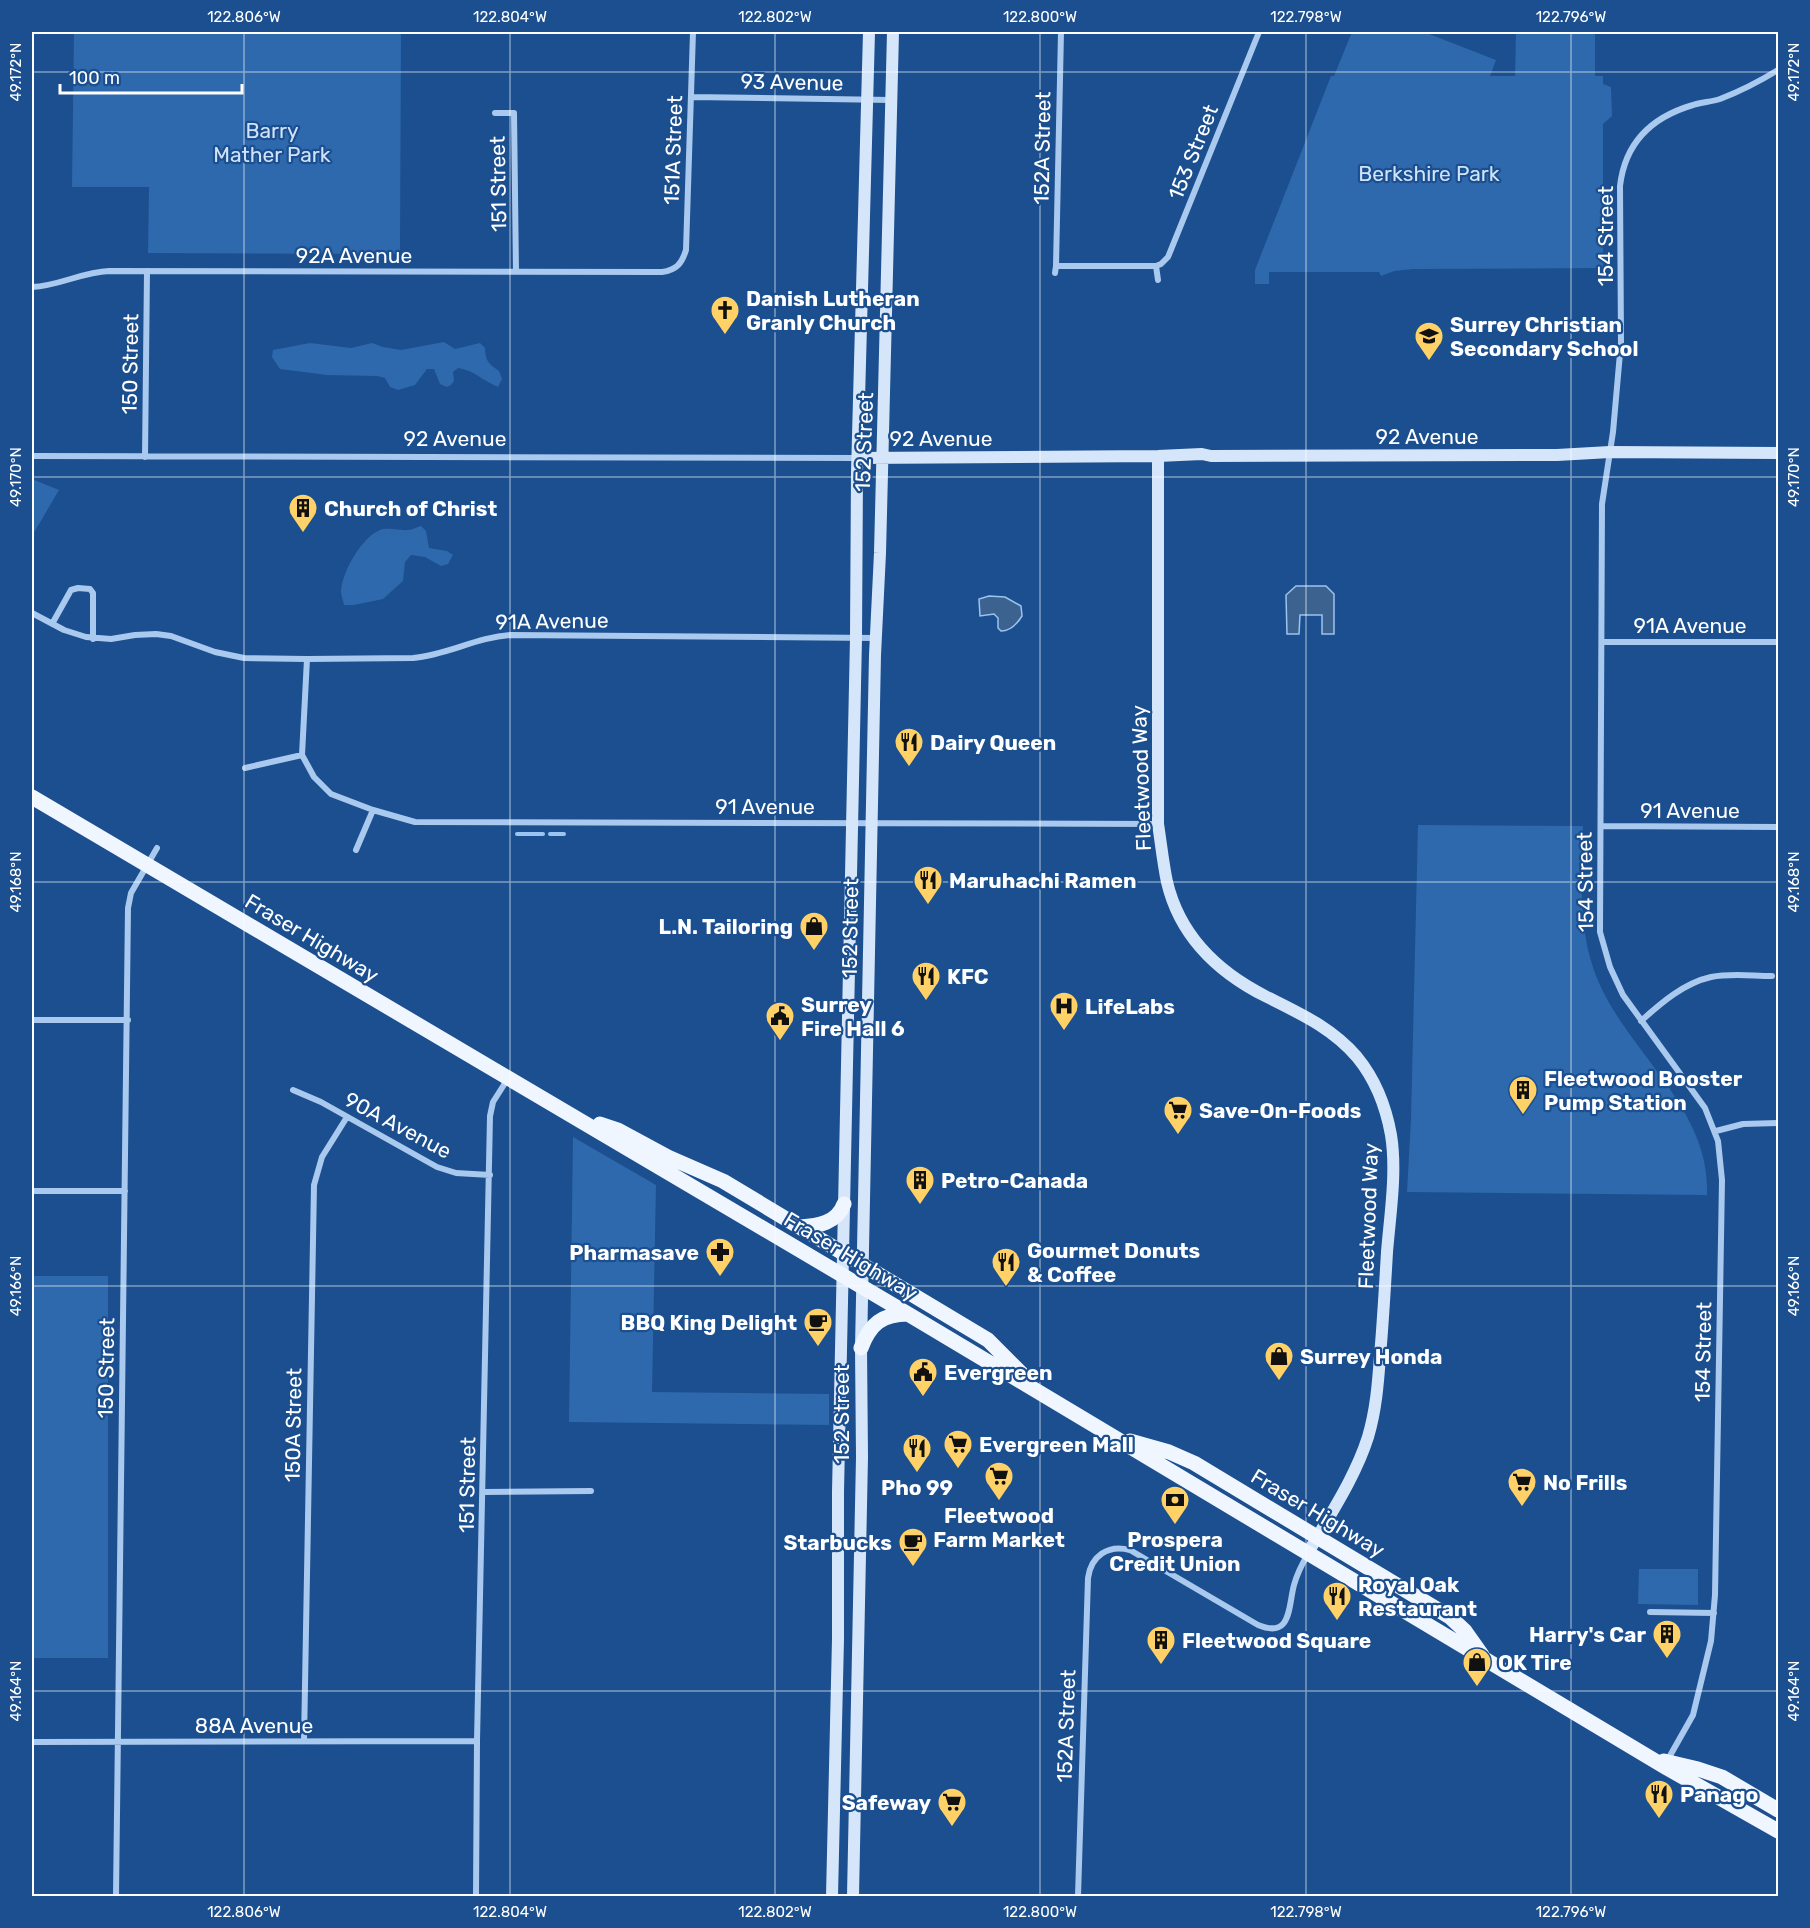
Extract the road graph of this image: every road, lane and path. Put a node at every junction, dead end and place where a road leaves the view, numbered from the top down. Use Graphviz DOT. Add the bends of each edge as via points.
graph roads {
  1 [pos="693,32"];
  2 [pos="869,32"];
  3 [pos="893,32"];
  4 [pos="1061,32"];
  5 [pos="1259,32"];
  6 [pos="1779,70"];
  7 [pos="691,97"];
  8 [pos="867,99"];
  9 [pos="892,100"];
  10 [pos="495,114"];
  11 [pos="1056,266"];
  12 [pos="1156,266"];
  13 [pos="678,267"];
  14 [pos="147,271"];
  15 [pos="516,272"];
  16 [pos="1055,273"];
  17 [pos="1158,280"];
  18 [pos="32,287"];
  19 [pos="1610,453"];
  20 [pos="1779,453"];
  21 [pos="32,456"];
  22 [pos="1158,456"];
  23 [pos="145,457"];
  24 [pos="858,458"];
  25 [pos="882,458"];
  26 [pos="32,613"];
  27 [pos="52,624"];
  28 [pos="855,638"];
  29 [pos="875,638"];
  30 [pos="93,639"];
  31 [pos="1602,642"];
  32 [pos="1779,642"];
  33 [pos="307,659"];
  34 [pos="302,755"];
  35 [pos="245,768"];
  36 [pos="32,797"];
  37 [pos="373,810"];
  38 [pos="852,823"];
  39 [pos="872,823"];
  40 [pos="1158,824"];
  41 [pos="1601,826"];
  42 [pos="1779,827"];
  43 [pos="157,848"];
  44 [pos="356,850"];
  45 [pos="147,864"];
  46 [pos="1772,976"];
  47 [pos="32,1020"];
  48 [pos="128,1020"];
  49 [pos="1641,1021"];
  50 [pos="847,1023"];
  51 [pos="867,1023"];
  52 [pos="508,1078"];
  53 [pos="293,1090"];
  54 [pos="572,1115"];
  55 [pos="347,1117"];
  56 [pos="1779,1123"];
  57 [pos="1716,1131"];
  58 [pos="490,1175"];
  59 [pos="32,1191"];
  60 [pos="125,1191"];
  61 [pos="844,1204"];
  62 [pos="800,1227"];
  63 [pos="843,1253"];
  64 [pos="862,1265"];
  65 [pos="842,1275"];
  66 [pos="862,1287"];
  67 [pos="908,1314"];
  68 [pos="861,1348"];
  69 [pos="1040,1392"];
  70 [pos="1108,1434"];
  71 [pos="591,1491"];
  72 [pos="483,1492"];
  73 [pos="1317,1537"];
  74 [pos="1308,1553"];
  75 [pos="1095,1558"];
  76 [pos="1650,1612"];
  77 [pos="1714,1613"];
  78 [pos="1486,1660"];
  79 [pos="117,1741"];
  80 [pos="304,1741"];
  81 [pos="477,1741"];
  82 [pos="32,1742"];
  83 [pos="1647,1756"];
  84 [pos="1666,1761"];
  85 [pos="1779,1810"];
  86 [pos="1779,1831"];
  87 [pos="116,1896"];
  88 [pos="476,1896"];
  89 [pos="831,1896"];
  90 [pos="853,1896"];
  91 [pos="1078,1896"];
  1 -- 7 [label="street, 151A Street"];
  2 -- 8 [label="main road, 152 Street"];
  3 -- 9 [label="main road, 152 Street"];
  4 -- 11 [label="street, 152A Street"];
  5 -- 12 [label="street, 153 Street" via="1168,257"];
  6 -- 19 [label="street, 154 Street" via="1738,92 1671,113 1645,130 1625,163 1620,186 1621,342"];
  7 -- 8 [label="street, 93 Avenue"];
  7 -- 13 [label="street, 151A Street" via="686,250"];
  8 -- 9 [label="street, 93 Avenue"];
  8 -- 24 [label="main road, 152 Street"];
  9 -- 25 [label="main road, 152 Street"];
  10 -- 15 [label="street, 151 Street" via="514,113"];
  11 -- 12 [label="street"];
  11 -- 16 [label="street"];
  12 -- 17 [label="street"];
  13 -- 15 [label="street, 92A Avenue" via="662,272"];
  14 -- 15 [label="street, 92A Avenue"];
  14 -- 18 [label="street, 92A Avenue" via="89,273"];
  14 -- 23 [label="street, 150 Street"];
  19 -- 20 [label="main road, 92 Avenue"];
  19 -- 22 [label="main road, 92 Avenue"];
  19 -- 31 [label="street, 154 Street" via="1602,504"];
  21 -- 23 [label="street, 92 Avenue"];
  22 -- 25 [label="main road, 92 Avenue"];
  22 -- 40 [label="main road, Fleetwood Way"];
  23 -- 24 [label="street, 92 Avenue"];
  24 -- 25 [label="main road, 92 Avenue"];
  24 -- 28 [label="main road, 152 Street"];
  25 -- 29 [label="main road, 152 Street"];
  26 -- 27 [label="street, 91A Avenue"];
  27 -- 30 [label="street, 91A Avenue"];
  27 -- 30 [label="street" via="71,590 90,588"];
  28 -- 29 [label="street, 91A Avenue"];
  28 -- 33 [label="street, 91A Avenue" via="511,635 490,637 422,657"];
  28 -- 38 [label="main road, 152 Street"];
  29 -- 39 [label="main road, 152 Street"];
  30 -- 33 [label="street, 91A Avenue" via="156,634 231,656"];
  31 -- 32 [label="street, 91A Avenue"];
  31 -- 41 [label="street, 154 Street"];
  33 -- 34 [label="street"];
  34 -- 35 [label="street"];
  34 -- 37 [label="street" via="314,777 331,794"];
  36 -- 45 [label="main road, Fraser Highway"];
  37 -- 38 [label="street, 91 Avenue" via="415,822"];
  37 -- 44 [label="street"];
  38 -- 39 [label="street, 91 Avenue"];
  38 -- 50 [label="main road, 152 Street"];
  39 -- 40 [label="street, 91 Avenue"];
  39 -- 51 [label="main road, 152 Street"];
  40 -- 73 [label="main road, Fleetwood Way" via="1171,897 1194,940 1230,976 1308,1017 1342,1042 1370,1076 1386,1111 1393,1163 1376,1403 1363,1451"];
  41 -- 42 [label="street, 91 Avenue"];
  41 -- 49 [label="street, 154 Street" via="1603,944 1616,982"];
  43 -- 45 [label="street, 150 Street"];
  45 -- 48 [label="street, 150 Street" via="129,900"];
  45 -- 52 [label="main road, Fraser Highway"];
  46 -- 49 [label="street" via="1718,976 1696,982"];
  47 -- 48 [label="street"];
  48 -- 60 [label="street, 150 Street"];
  49 -- 57 [label="street, 154 Street" via="1699,1098"];
  50 -- 51 [label="main road"];
  50 -- 61 [label="main road, 152 Street"];
  51 -- 64 [label="main road, 152 Street"];
  52 -- 54 [label="main road, Fraser Highway"];
  52 -- 58 [label="street, 151 Street" via="492,1108"];
  53 -- 55 [label="street, 90A Avenue"];
  54 -- 62 [label="main road, Fraser Highway" via="618,1130 723,1181"];
  54 -- 65 [label="main road, Fraser Highway"];
  55 -- 58 [label="street, 90A Avenue" via="437,1167 456,1173"];
  55 -- 80 [label="street, 150A Street" via="318,1165 313,1193"];
  56 -- 57 [label="street" via="1743,1124"];
  57 -- 77 [label="street, 154 Street" via="1722,1180"];
  58 -- 72 [label="street, 151 Street"];
  59 -- 60 [label="street"];
  60 -- 79 [label="street, 150 Street"];
  61 -- 62 [label="main road" via="841,1212 826,1223"];
  61 -- 63 [label="main road, 152 Street"];
  62 -- 63 [label="main road, Fraser Highway"];
  63 -- 64 [label="main road, Fraser Highway"];
  63 -- 65 [label="main road, 152 Street"];
  64 -- 66 [label="main road, 152 Street"];
  64 -- 69 [label="main road, Fraser Highway" via="988,1340"];
  65 -- 66 [label="main road, Fraser Highway"];
  65 -- 89 [label="main road, 152 Street"];
  66 -- 67 [label="main road, Fraser Highway"];
  66 -- 68 [label="main road, 152 Street"];
  67 -- 68 [label="main road" via="876,1323"];
  67 -- 69 [label="main road, Fraser Highway"];
  68 -- 90 [label="main road, 152 Street"];
  69 -- 70 [label="main road, Fraser Highway"];
  70 -- 73 [label="main road, Fraser Highway" via="1194,1463"];
  70 -- 74 [label="main road, Fraser Highway"];
  71 -- 72 [label="street"];
  72 -- 81 [label="street, 151 Street"];
  73 -- 74 [label="main road, Fleetwood Way"];
  73 -- 78 [label="main road, Fraser Highway" via="1450,1617"];
  74 -- 75 [label="street, Fleetwood Way" via="1298,1572 1290,1612 1283,1624 1271,1629 1130,1550 1110,1549"];
  74 -- 78 [label="main road, Fraser Highway"];
  75 -- 91 [label="street, 152A Street" via="1088,1578"];
  76 -- 77 [label="street"];
  77 -- 84 [label="street, 154 Street" via="1693,1715"];
  78 -- 83 [label="main road, Fraser Highway"];
  79 -- 80 [label="street, 88A Avenue"];
  79 -- 82 [label="street, 88A Avenue"];
  79 -- 87 [label="street, 150 Street"];
  80 -- 81 [label="street, 88A Avenue"];
  81 -- 88 [label="street, 151 Street"];
  83 -- 84 [label="main road, Fraser Highway"];
  83 -- 86 [label="main road, Fraser Highway"];
  84 -- 85 [label="main road, Fraser Highway" via="1722,1777"];
}
